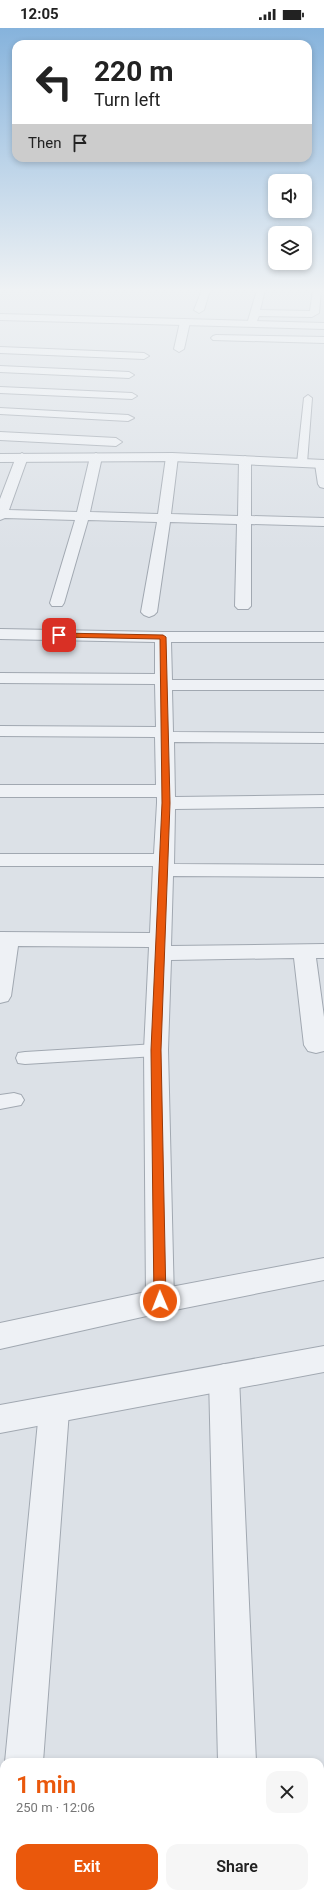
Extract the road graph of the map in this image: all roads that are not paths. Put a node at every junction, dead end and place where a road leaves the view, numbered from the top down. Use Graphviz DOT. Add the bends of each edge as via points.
graph roads {
  1 [pos="15,377"];
  2 [pos="2,392"];
  3 [pos="132,396"];
  4 [pos="308,398"];
  5 [pos="0,411"];
  6 [pos="128,418"];
  7 [pos="0,436"];
  8 [pos="116,442"];
  9 [pos="96,457"];
  10 [pos="172,457"];
  11 [pos="0,458"];
  12 [pos="22,458"];
  13 [pos="245,460"];
  14 [pos="302,463"];
  15 [pos="322,464"];
  16 [pos="324,484"];
  17 [pos="0,515"];
  18 [pos="82,518"];
  19 [pos="164,519"];
  20 [pos="244,521"];
  21 [pos="324,522"];
  22 [pos="57,603"];
  23 [pos="243,606"];
  24 [pos="149,612"];
  25 [pos="0,634"];
  26 [pos="163,637"];
  27 [pos="324,637"];
  28 [pos="0,678"];
  29 [pos="163,682"];
  30 [pos="324,685"];
  31 [pos="0,731"];
  32 [pos="164,735"];
  33 [pos="324,738"];
  34 [pos="0,791"];
  35 [pos="166,797"];
  36 [pos="324,801"];
  37 [pos="0,860"];
  38 [pos="164,865"];
  39 [pos="324,870"];
  40 [pos="4,939"];
  41 [pos="161,946"];
  42 [pos="314,951"];
  43 [pos="0,996"];
  44 [pos="316,1045"];
  45 [pos="156,1050"];
  46 [pos="25,1058"];
  47 [pos="324,1269"];
  48 [pos="160,1301"];
  49 [pos="0,1336"];
  50 [pos="324,1359"];
  51 [pos="224,1377"];
  52 [pos="54,1411"];
  53 [pos="0,1419"];
  54 [pos="24,1758"];
  55 [pos="237,1758"];
  1 -- 2 [label="street"];
  2 -- 3 [label="street"];
  4 -- 14 [label="lane"];
  5 -- 6 [label="street"];
  7 -- 8 [label="street"];
  9 -- 10 [label="street"];
  9 -- 12 [label="street"];
  9 -- 18 [label="street"];
  10 -- 13 [label="street"];
  10 -- 19 [label="street"];
  11 -- 12 [label="street"];
  12 -- 17 [label="street"];
  13 -- 14 [label="street"];
  13 -- 20 [label="street"];
  14 -- 15 [label="street"];
  15 -- 16 [label="street"];
  17 -- 18 [label="street"];
  18 -- 19 [label="street"];
  18 -- 22 [label="street"];
  19 -- 20 [label="street"];
  19 -- 24 [label="street"];
  20 -- 21 [label="street"];
  20 -- 23 [label="street"];
  25 -- 26 [label="street"];
  26 -- 27 [label="street"];
  26 -- 29 [label="street"];
  28 -- 29 [label="street"];
  29 -- 30 [label="street"];
  29 -- 32 [label="street"];
  31 -- 32 [label="street"];
  32 -- 33 [label="street"];
  32 -- 35 [label="street"];
  34 -- 35 [label="street"];
  35 -- 36 [label="street"];
  35 -- 38 [label="street"];
  37 -- 38 [label="street"];
  38 -- 39 [label="street"];
  38 -- 41 [label="street"];
  40 -- 41 [label="street"];
  40 -- 43 [label="street"];
  41 -- 42 [label="street"];
  41 -- 45 [label="street"];
  42 -- 44 [label="street"];
  45 -- 46 [label="lane"];
  45 -- 48 [label="street"];
  47 -- 48 [label="street"];
  48 -- 49 [label="street"];
  50 -- 51 [label="street"];
  51 -- 52 [label="street"];
  51 -- 55 [label="street"];
  52 -- 53 [label="street"];
  52 -- 54 [label="street"];
}
